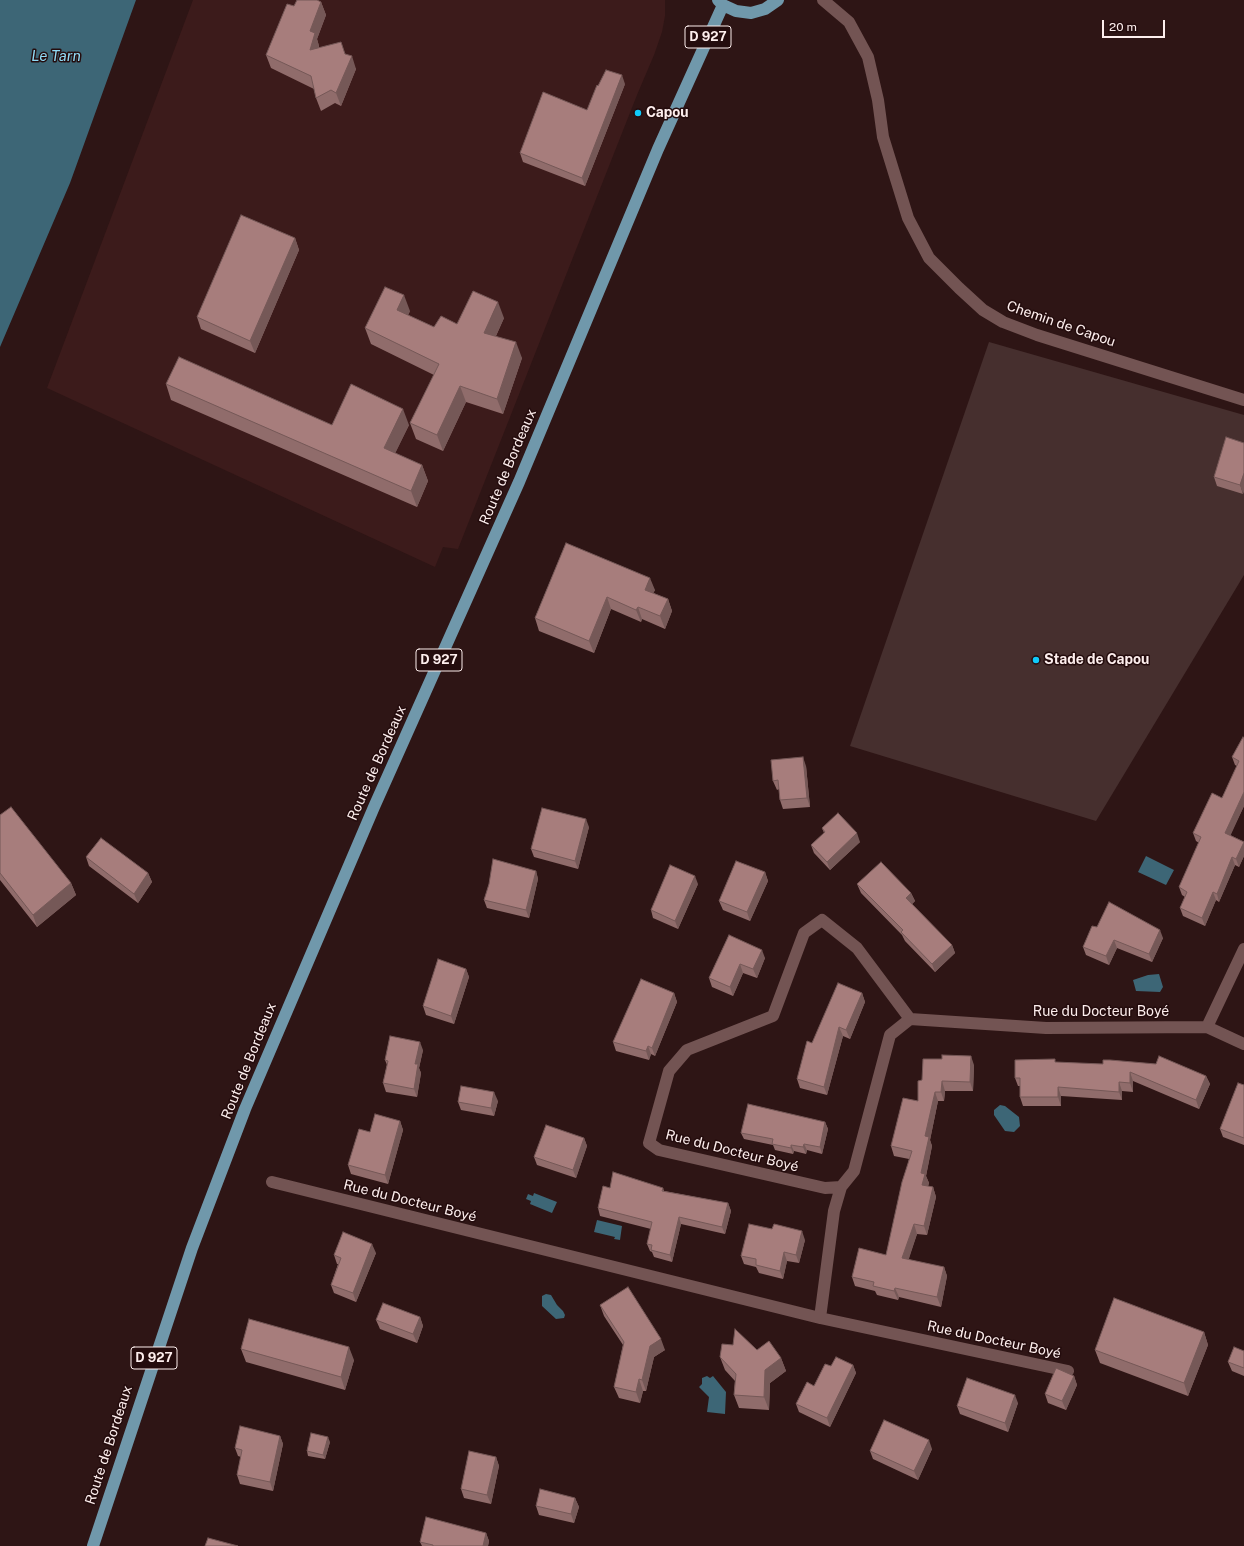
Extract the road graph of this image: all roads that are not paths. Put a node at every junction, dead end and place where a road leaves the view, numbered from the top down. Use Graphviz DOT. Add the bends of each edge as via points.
graph roads {
  1 [pos="778,0"];
  2 [pos="823,0"];
  3 [pos="720,3"];
  4 [pos="1244,400"];
  5 [pos="1244,950"];
  6 [pos="910,1019"];
  7 [pos="1207,1027"];
  8 [pos="1244,1044"];
  9 [pos="272,1182"];
  10 [pos="841,1187"];
  11 [pos="820,1318"];
  12 [pos="1068,1371"];
  13 [pos="93,1546"];
  1 -- 3 [label="main road" via="765,9 751,13 736,11"];
  2 -- 4 [label="street, Chemin de Capou" via="849,22 868,57 878,100 883,138 908,218 929,258 959,288 983,310 1003,322"];
  3 -- 13 [label="main road, Route de Bordeaux / D 927" via="519,482 374,807 245,1109 192,1248"];
  5 -- 7 [label="street"];
  6 -- 7 [label="street, Rue du Docteur Boyé" via="1046,1028"];
  6 -- 10 [label="street" via="890,1035 854,1171"];
  6 -- 10 [label="street, Rue du Docteur Boyé" via="857,948 822,920 804,933 773,1016 687,1050 669,1071 649,1143 659,1150 824,1188"];
  7 -- 8 [label="street"];
  9 -- 11 [label="street, Rue du Docteur Boyé"];
  10 -- 11 [label="street" via="834,1211"];
  11 -- 12 [label="street, Rue du Docteur Boyé"];
}
